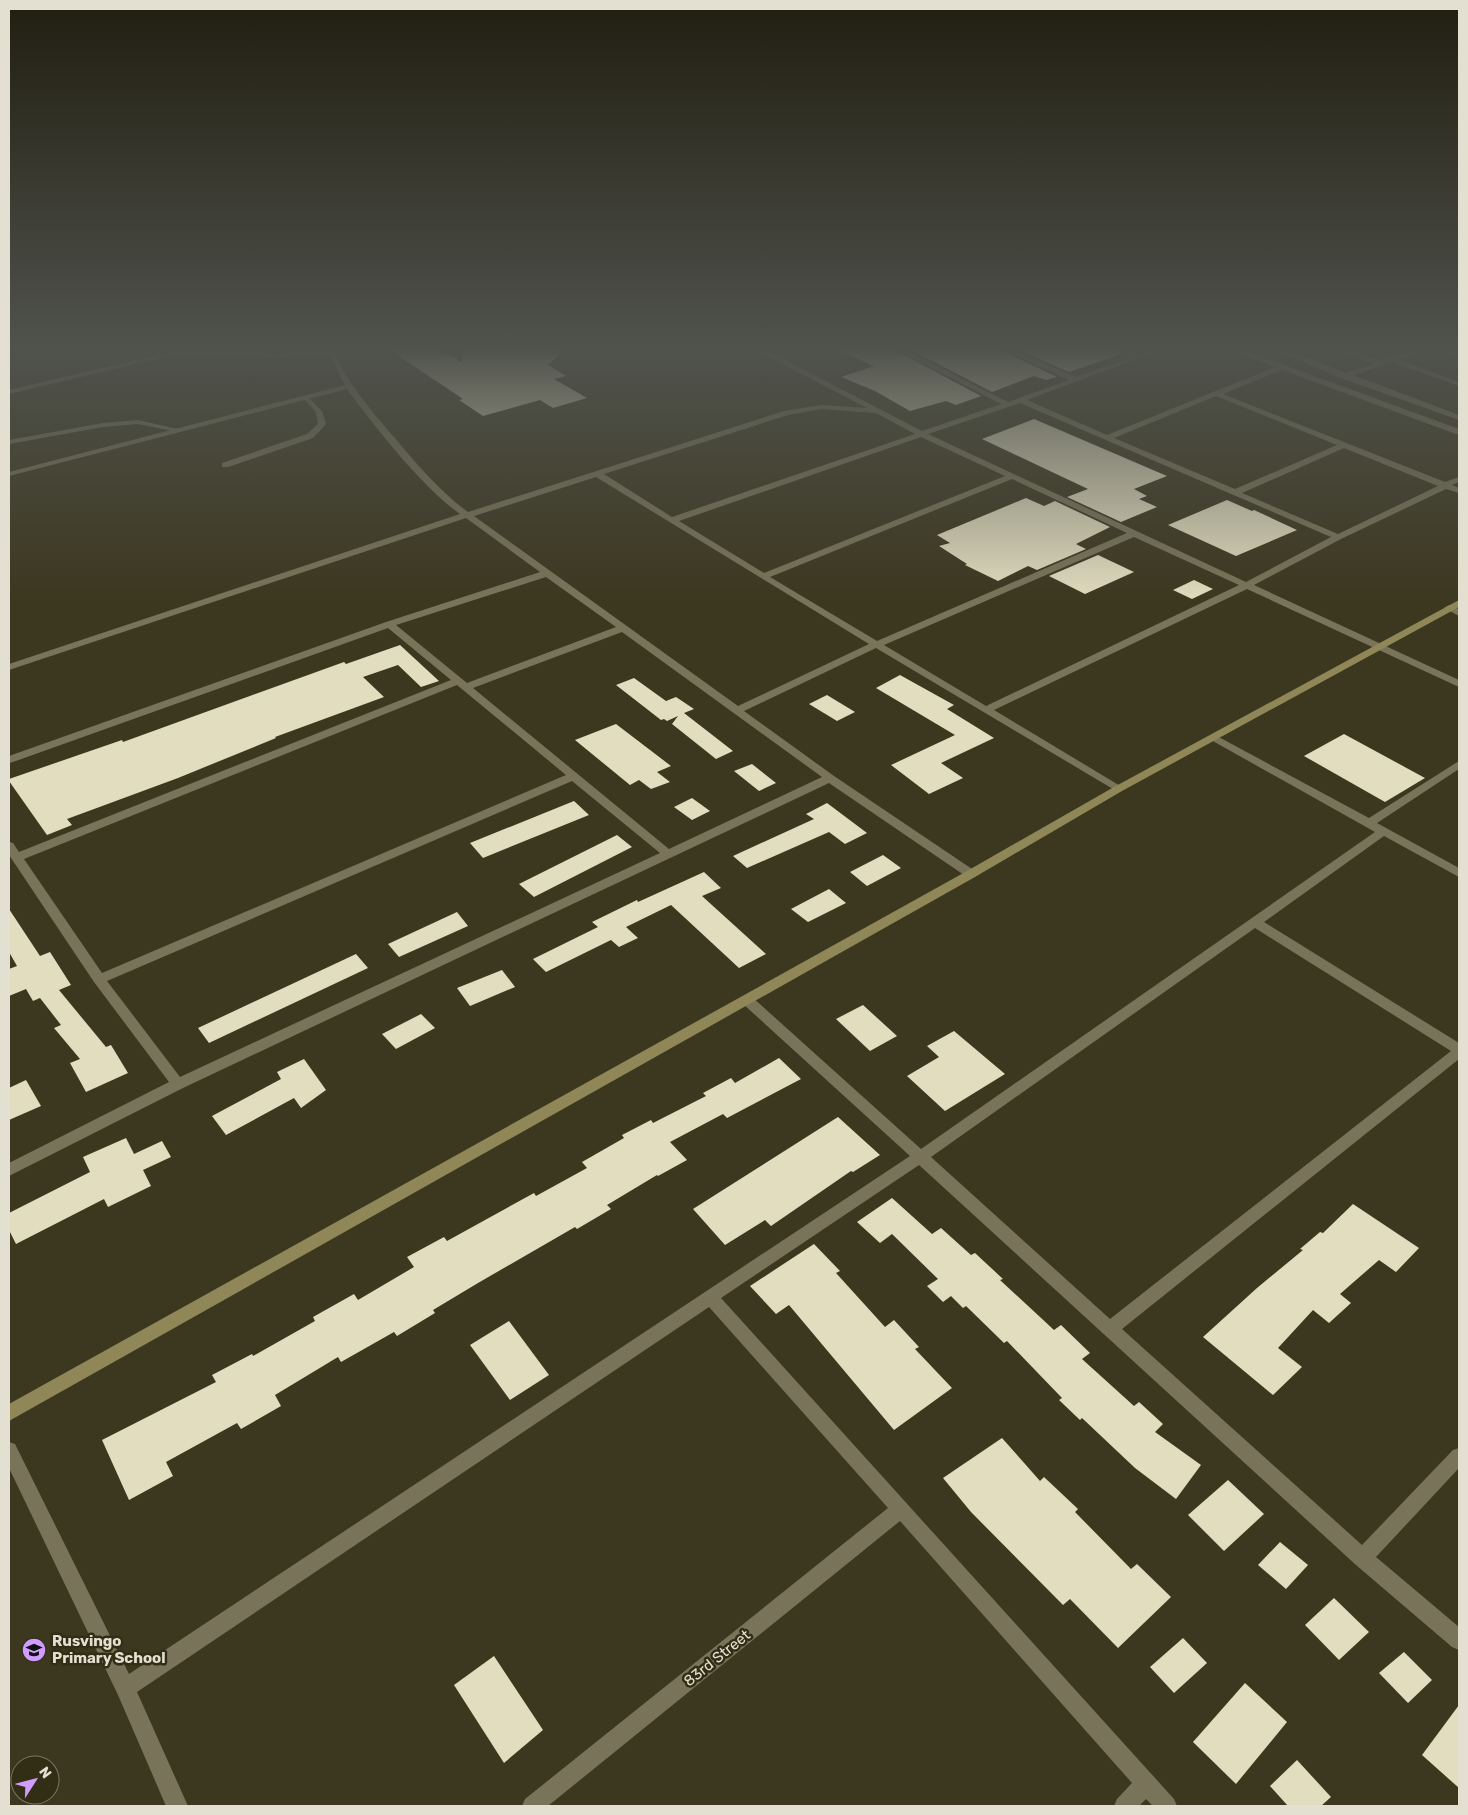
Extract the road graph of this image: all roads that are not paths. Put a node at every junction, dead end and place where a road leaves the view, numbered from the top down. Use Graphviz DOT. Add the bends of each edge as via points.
graph roads {
  1 [pos="61,433"];
  2 [pos="168,433"];
  3 [pos="313,433"];
  4 [pos="387,433"];
  5 [pos="729,433"];
  6 [pos="925,433"];
  7 [pos="1094,433"];
  8 [pos="1119,433"];
  9 [pos="1315,433"];
  10 [pos="921,434"];
  11 [pos="1106,438"];
  12 [pos="9,442"];
  13 [pos="1343,444"];
  14 [pos="225,465"];
  15 [pos="9,474"];
  16 [pos="599,474"];
  17 [pos="1012,476"];
  18 [pos="1459,479"];
  19 [pos="1446,486"];
  20 [pos="1459,490"];
  21 [pos="1234,493"];
  22 [pos="468,516"];
  23 [pos="672,520"];
  24 [pos="1135,533"];
  25 [pos="1338,537"];
  26 [pos="548,573"];
  27 [pos="763,577"];
  28 [pos="1246,586"];
  29 [pos="1456,608"];
  30 [pos="389,624"];
  31 [pos="623,628"];
  32 [pos="875,645"];
  33 [pos="1380,647"];
  34 [pos="9,667"];
  35 [pos="461,684"];
  36 [pos="1459,684"];
  37 [pos="738,710"];
  38 [pos="986,710"];
  39 [pos="1215,738"];
  40 [pos="9,760"];
  41 [pos="1459,764"];
  42 [pos="573,776"];
  43 [pos="830,778"];
  44 [pos="1118,789"];
  45 [pos="1369,823"];
  46 [pos="1384,831"];
  47 [pos="9,846"];
  48 [pos="667,853"];
  49 [pos="17,857"];
  50 [pos="1459,873"];
  51 [pos="971,874"];
  52 [pos="1255,922"];
  53 [pos="99,979"];
  54 [pos="747,1000"];
  55 [pos="1459,1051"];
  56 [pos="178,1084"];
  57 [pos="920,1157"];
  58 [pos="9,1170"];
  59 [pos="710,1297"];
  60 [pos="1111,1328"];
  61 [pos="9,1413"];
  62 [pos="9,1450"];
  63 [pos="1459,1456"];
  64 [pos="901,1509"];
  65 [pos="1363,1558"];
  66 [pos="1459,1640"];
  67 [pos="125,1688"];
  68 [pos="1146,1784"];
  69 [pos="177,1806"];
  70 [pos="532,1806"];
  71 [pos="1124,1806"];
  72 [pos="1167,1806"];
  1 -- 12 [label="lane"];
  2 -- 15 [label="street"];
  3 -- 14 [label="lane" via="287,446"];
  4 -- 22 [label="street" via="437,490"];
  5 -- 16 [label="street"];
  6 -- 10 [label="street"];
  7 -- 11 [label="street"];
  8 -- 11 [label="street"];
  9 -- 13 [label="street"];
  10 -- 17 [label="street"];
  10 -- 23 [label="street"];
  11 -- 21 [label="street"];
  13 -- 19 [label="street"];
  13 -- 21 [label="street"];
  16 -- 22 [label="street"];
  16 -- 23 [label="street"];
  17 -- 24 [label="street"];
  17 -- 27 [label="street"];
  18 -- 19 [label="street"];
  19 -- 20 [label="street"];
  19 -- 25 [label="street"];
  21 -- 25 [label="street"];
  22 -- 26 [label="street"];
  22 -- 34 [label="street"];
  23 -- 27 [label="street"];
  24 -- 28 [label="street"];
  24 -- 32 [label="street"];
  25 -- 28 [label="street"];
  26 -- 30 [label="street"];
  26 -- 31 [label="street"];
  27 -- 32 [label="street"];
  28 -- 33 [label="street"];
  28 -- 38 [label="street"];
  29 -- 33 [label="street"];
  30 -- 35 [label="street"];
  30 -- 40 [label="street"];
  31 -- 35 [label="street"];
  31 -- 37 [label="street"];
  32 -- 37 [label="street"];
  32 -- 38 [label="street"];
  33 -- 36 [label="street"];
  33 -- 39 [label="street"];
  35 -- 42 [label="street"];
  35 -- 49 [label="street"];
  37 -- 43 [label="street"];
  38 -- 44 [label="street"];
  39 -- 44 [label="street"];
  39 -- 45 [label="street"];
  41 -- 45 [label="street"];
  42 -- 48 [label="street"];
  42 -- 53 [label="street"];
  43 -- 48 [label="street"];
  43 -- 51 [label="street"];
  44 -- 51 [label="street"];
  45 -- 46 [label="street"];
  46 -- 50 [label="street"];
  46 -- 52 [label="street"];
  47 -- 49 [label="street"];
  48 -- 56 [label="street"];
  49 -- 53 [label="street"];
  51 -- 54 [label="street"];
  52 -- 55 [label="street"];
  52 -- 57 [label="street"];
  53 -- 56 [label="street"];
  54 -- 57 [label="street"];
  54 -- 61 [label="street"];
  55 -- 60 [label="street"];
  56 -- 58 [label="street"];
  57 -- 59 [label="street"];
  57 -- 60 [label="street"];
  59 -- 64 [label="street"];
  59 -- 67 [label="street"];
  60 -- 65 [label="street"];
  62 -- 67 [label="street"];
  63 -- 65 [label="street"];
  64 -- 68 [label="street"];
  64 -- 70 [label="street, 83rd Street"];
  65 -- 66 [label="street"];
  67 -- 69 [label="street"];
  68 -- 71 [label="street"];
  68 -- 72 [label="street"];
}
